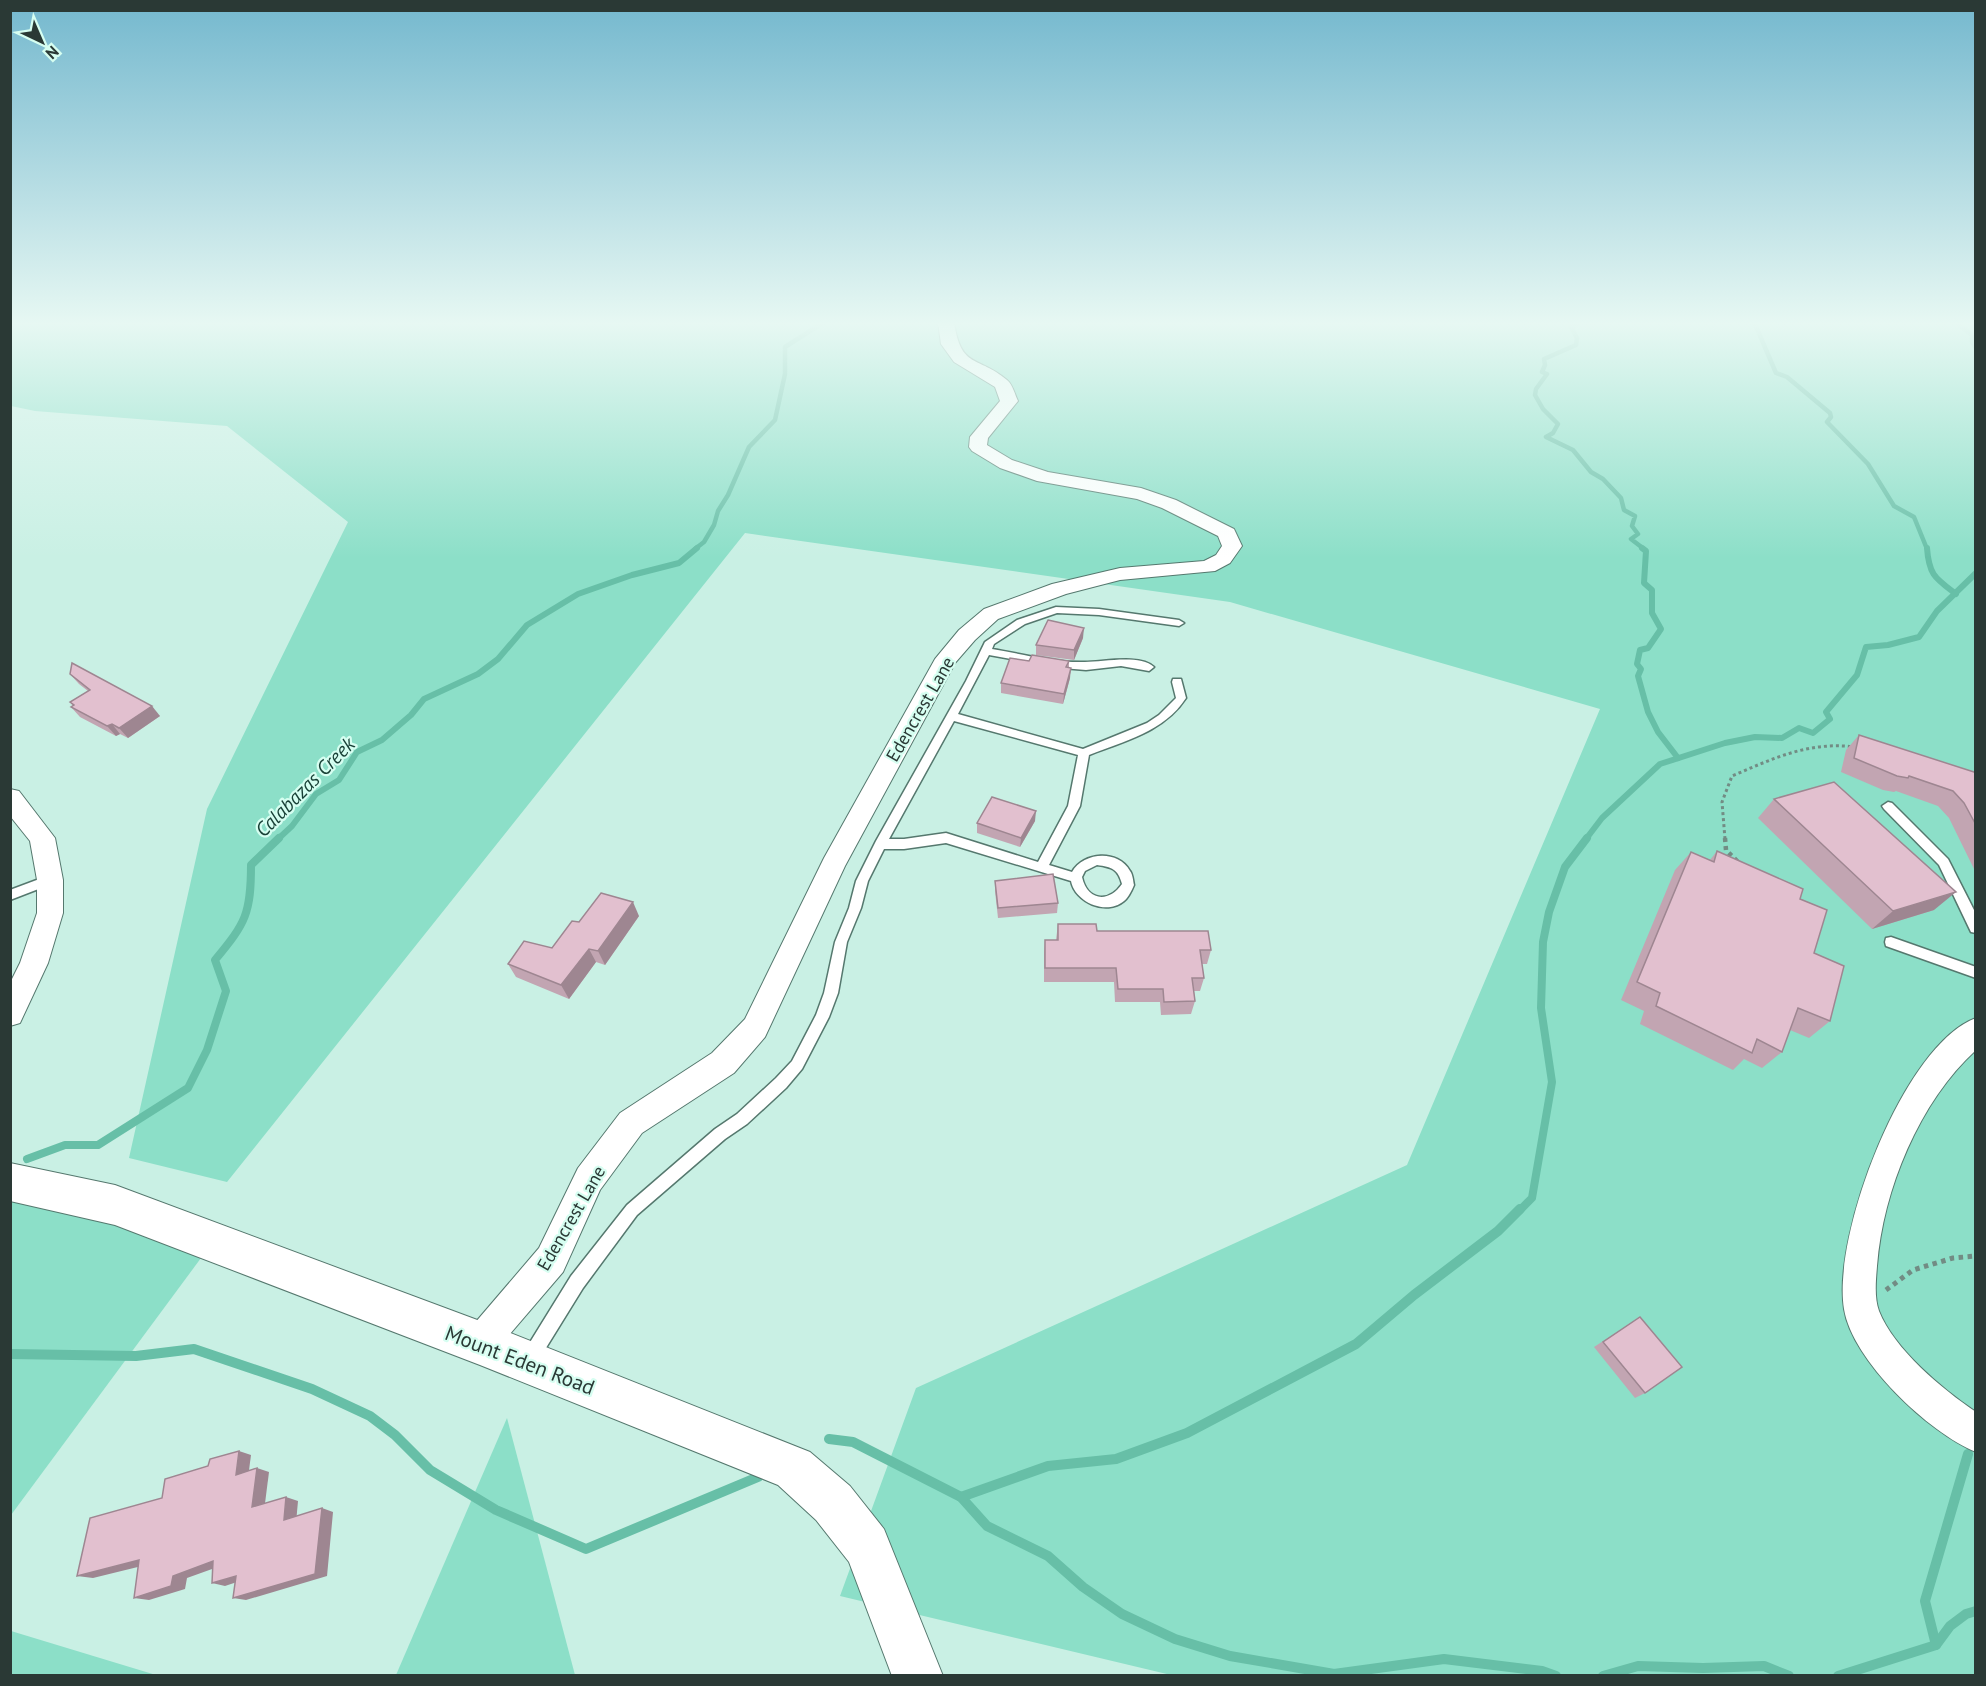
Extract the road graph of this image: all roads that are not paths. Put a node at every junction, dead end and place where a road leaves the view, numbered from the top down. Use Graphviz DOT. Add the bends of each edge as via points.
graph roads {
  1 [pos="1008,401"];
  2 [pos="1179,622"];
  3 [pos="986,651"];
  4 [pos="1149,667"];
  5 [pos="1178,682"];
  6 [pos="951,716"];
  7 [pos="1084,753"];
  8 [pos="10,798"];
  9 [pos="1888,806"];
  10 [pos="880,843"];
  11 [pos="1041,868"];
  12 [pos="1076,878"];
  13 [pos="50,880"];
  14 [pos="10,895"];
  15 [pos="1976,928"];
  16 [pos="1891,942"];
  17 [pos="1976,973"];
  18 [pos="12,1006"];
  19 [pos="1976,1031"];
  20 [pos="10,1182"];
  21 [pos="480,1343"];
  22 [pos="527,1362"];
  23 [pos="1976,1434"];
  24 [pos="918,1676"];
  1 -- 21 [label="street, Edencrest Lane" via="979,437 978,447 1006,464 1044,477 1141,494 1169,504 1227,533 1232,546 1223,558 1208,567 1120,574 1059,589 991,614 967,635 946,659 832,865 755,1028 723,1063 631,1124 589,1179 551,1260"];
  2 -- 3 [label="lane" via="1056,610 1021,622 990,642"];
  3 -- 4 [label="lane" via="1062,665 1121,663"];
  3 -- 6 [label="lane"];
  5 -- 7 [label="lane" via="1181,698 1174,710"];
  6 -- 7 [label="lane"];
  6 -- 10 [label="lane"];
  7 -- 11 [label="lane" via="1074,806"];
  8 -- 13 [label="street" via="42,838"];
  9 -- 15 [label="lane" via="1944,862"];
  10 -- 11 [label="lane" via="946,838"];
  10 -- 22 [label="lane" via="841,942 831,993 797,1065 742,1119 632,1210 577,1282"];
  11 -- 12 [label="lane"];
  13 -- 14 [label="lane"];
  13 -- 18 [label="street" via="50,913 34,963"];
  16 -- 17 [label="lane"];
  19 -- 23 [label="street" via="1944,1063 1916,1105 1884,1168 1859,1255 1861,1310 1889,1361 1945,1415"];
  20 -- 21 [label="street, Mount Eden Road" via="115,1205"];
  21 -- 22 [label="street, Mount Eden Road"];
  22 -- 24 [label="street, Mount Eden Road" via="794,1468 833,1503 867,1546"];
}
